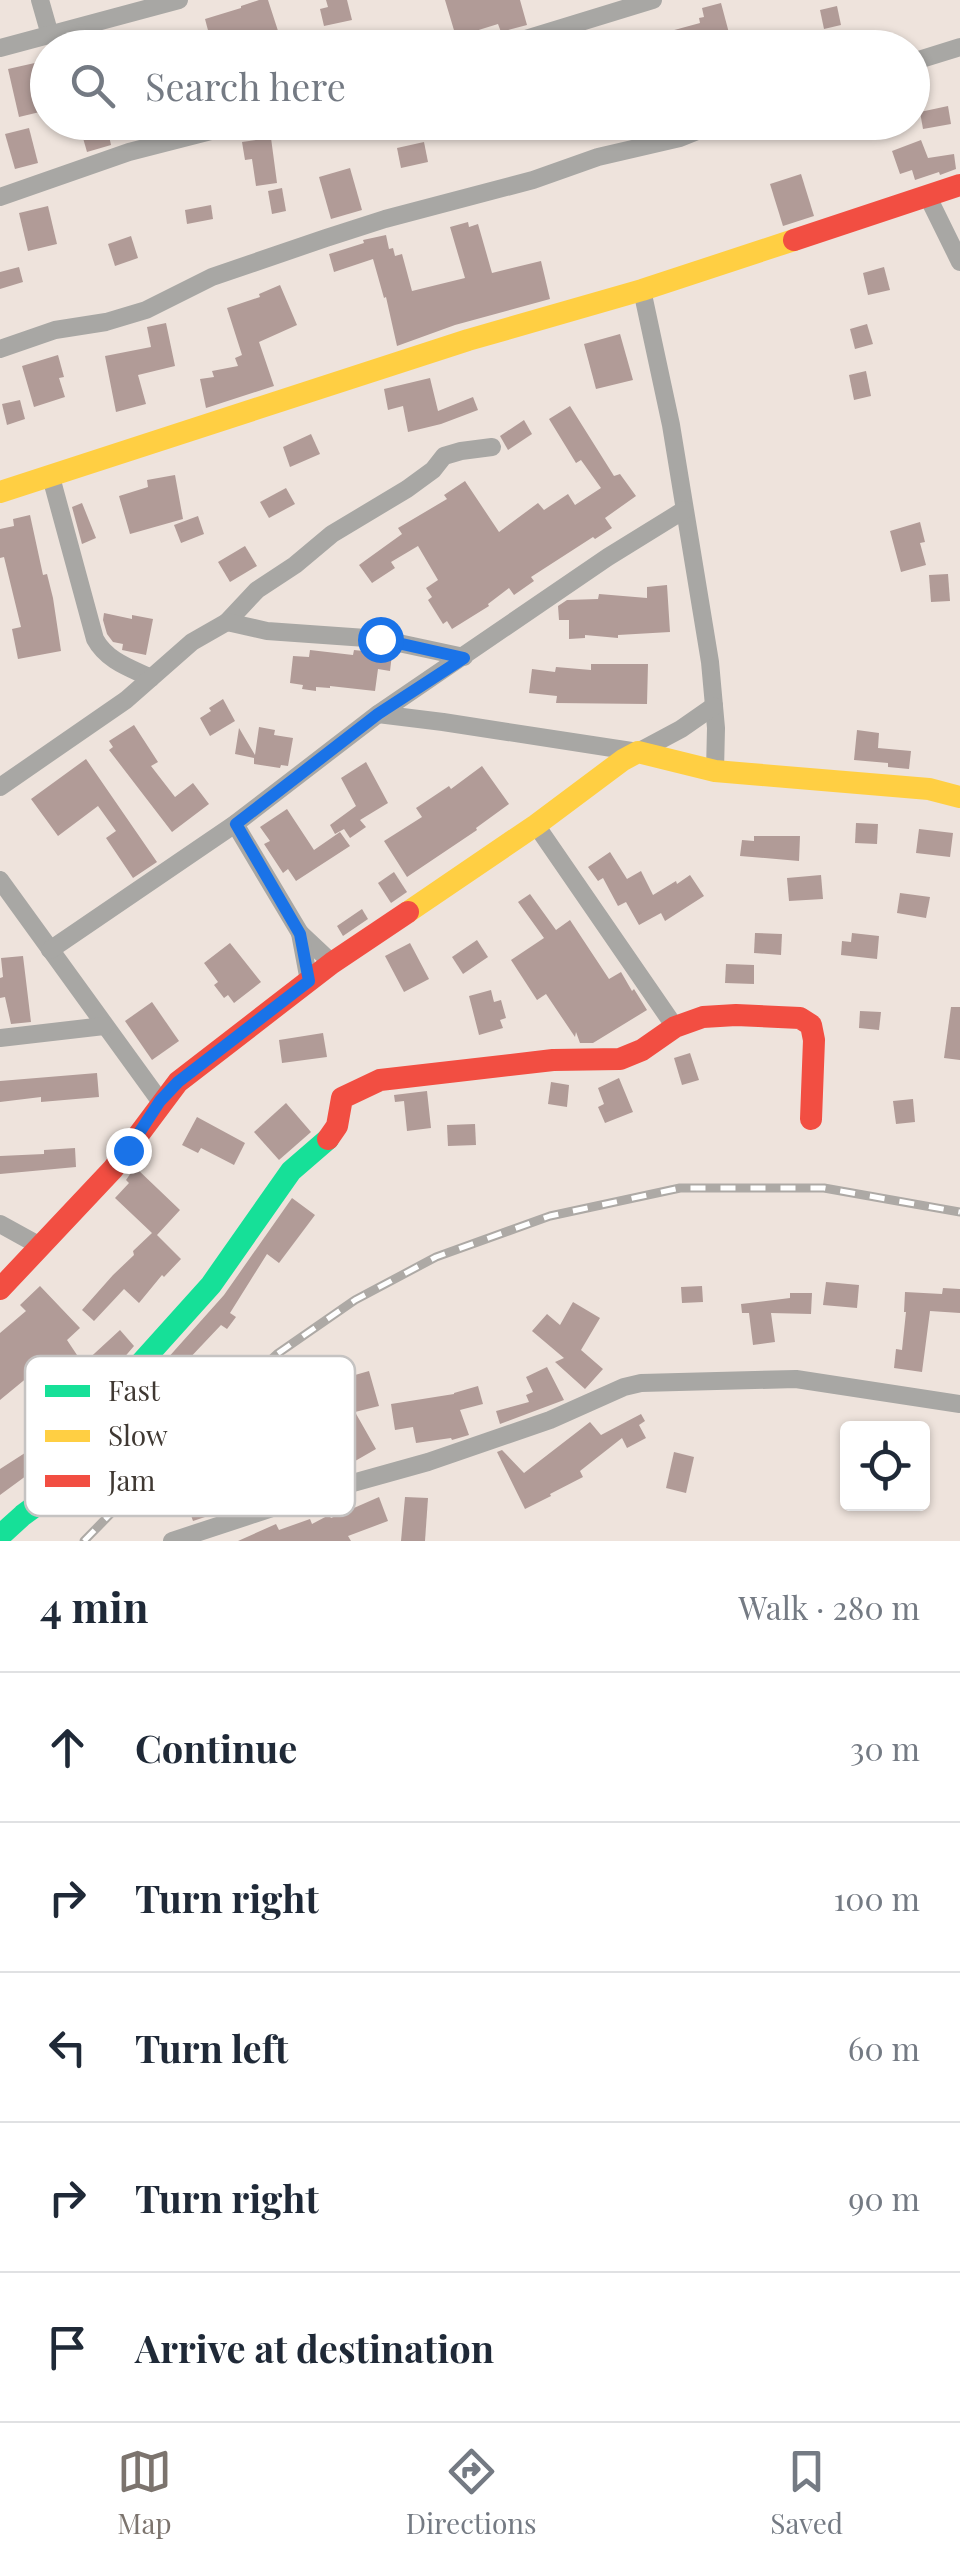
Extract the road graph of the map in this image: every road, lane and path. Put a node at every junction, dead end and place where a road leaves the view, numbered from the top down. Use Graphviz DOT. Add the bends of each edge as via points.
graph roads {
  1 [pos="40,0"];
  2 [pos="178,0"];
  3 [pos="653,0"];
  4 [pos="49,30"];
  5 [pos="68,30"];
  6 [pos="555,30"];
  7 [pos="30,40"];
  8 [pos="0,48"];
  9 [pos="960,48"];
  10 [pos="930,57"];
  11 [pos="176,140"];
  12 [pos="671,140"];
  13 [pos="960,185"];
  14 [pos="928,195"];
  15 [pos="0,197"];
  16 [pos="960,262"];
  17 [pos="642,290"];
  18 [pos="0,349"];
  19 [pos="492,447"];
  20 [pos="51,477"];
  21 [pos="0,492"];
  22 [pos="684,510"];
  23 [pos="227,622"];
  24 [pos="464,658"];
  25 [pos="151,678"];
  26 [pos="714,706"];
  27 [pos="378,714"];
  28 [pos="638,752"];
  29 [pos="715,771"];
  30 [pos="0,787"];
  31 [pos="960,797"];
  32 [pos="236,824"];
  33 [pos="536,824"];
  34 [pos="0,880"];
  35 [pos="300,934"];
  36 [pos="50,950"];
  37 [pos="332,963"];
  38 [pos="309,981"];
  39 [pos="104,1026"];
  40 [pos="675,1027"];
  41 [pos="0,1038"];
  42 [pos="160,1101"];
  43 [pos="811,1119"];
  44 [pos="0,1224"];
  45 [pos="40,1246"];
  46 [pos="0,1288"];
  47 [pos="147,1356"];
  48 [pos="960,1404"];
  49 [pos="355,1482"];
  50 [pos="25,1516"];
  51 [pos="248,1516"];
  52 [pos="0,1536"];
  53 [pos="172,1541"];
  1 -- 4 [label="street"];
  2 -- 5 [label="street"];
  3 -- 6 [label="street"];
  7 -- 8 [label="street"];
  9 -- 10 [label="street"];
  11 -- 15 [label="street"];
  12 -- 18 [label="street" via="326,238 212,277 146,310"];
  13 -- 14 [label="street"];
  14 -- 16 [label="street"];
  14 -- 17 [label="street"];
  17 -- 20 [label="street"];
  17 -- 22 [label="street"];
  19 -- 23 [label="street" via="444,456 434,470 257,590"];
  20 -- 21 [label="street"];
  20 -- 25 [label="street" via="101,650"];
  22 -- 24 [label="street"];
  22 -- 26 [label="street"];
  23 -- 24 [label="street" via="380,639"];
  23 -- 25 [label="street"];
  24 -- 27 [label="street"];
  25 -- 30 [label="street"];
  26 -- 28 [label="street"];
  26 -- 29 [label="street"];
  27 -- 28 [label="street"];
  27 -- 32 [label="street"];
  28 -- 29 [label="street"];
  28 -- 33 [label="street"];
  29 -- 31 [label="street"];
  32 -- 35 [label="street"];
  32 -- 36 [label="street"];
  33 -- 37 [label="street"];
  33 -- 40 [label="street"];
  34 -- 36 [label="street"];
  35 -- 37 [label="street"];
  35 -- 38 [label="street"];
  36 -- 39 [label="street"];
  37 -- 38 [label="street"];
  38 -- 42 [label="street"];
  39 -- 41 [label="street"];
  39 -- 42 [label="street"];
  40 -- 43 [label="street" via="707,1016 800,1018 811,1025"];
  40 -- 47 [label="street" via="629,1057 380,1080 342,1098 333,1134 291,1171 211,1284"];
  42 -- 45 [label="street" via="128,1150"];
  44 -- 45 [label="street"];
  45 -- 46 [label="street"];
  48 -- 49 [label="street" via="796,1379 641,1383 550,1420"];
  50 -- 52 [label="street"];
  51 -- 53 [label="street"];
}
